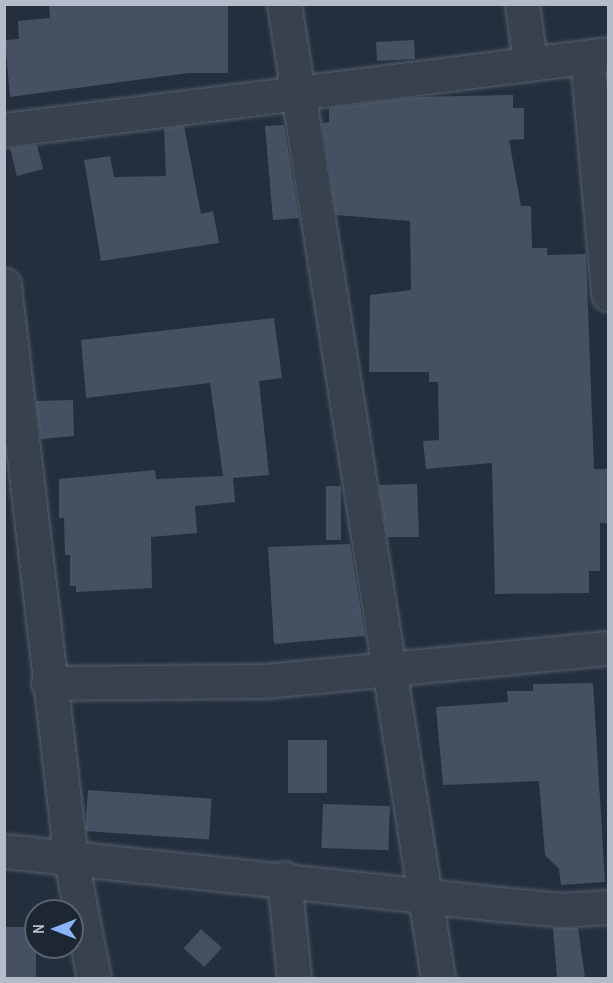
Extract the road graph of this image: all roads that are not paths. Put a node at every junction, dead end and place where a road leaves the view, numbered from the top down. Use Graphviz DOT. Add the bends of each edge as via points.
graph roads {
  1 [pos="284,4"];
  2 [pos="522,4"];
  3 [pos="598,55"];
  4 [pos="530,62"];
  5 [pos="297,90"];
  6 [pos="4,130"];
  7 [pos="4,285"];
  8 [pos="609,294"];
  9 [pos="609,648"];
  10 [pos="386,670"];
  11 [pos="48,683"];
  12 [pos="4,851"];
  13 [pos="71,860"];
  14 [pos="284,878"];
  15 [pos="422,892"];
  16 [pos="609,907"];
  17 [pos="94,978"];
  18 [pos="294,978"];
  19 [pos="438,978"];
  1 -- 5 [label="street"];
  2 -- 4 [label="street"];
  3 -- 4 [label="street"];
  3 -- 8 [label="street"];
  4 -- 5 [label="street"];
  5 -- 6 [label="street"];
  5 -- 10 [label="street"];
  7 -- 11 [label="street"];
  9 -- 10 [label="street"];
  10 -- 11 [label="street" via="171,685"];
  10 -- 15 [label="street"];
  11 -- 13 [label="street"];
  12 -- 13 [label="street"];
  13 -- 14 [label="street"];
  13 -- 17 [label="street"];
  14 -- 15 [label="street"];
  14 -- 18 [label="street"];
  15 -- 16 [label="street" via="563,910"];
  15 -- 19 [label="street"];
}
